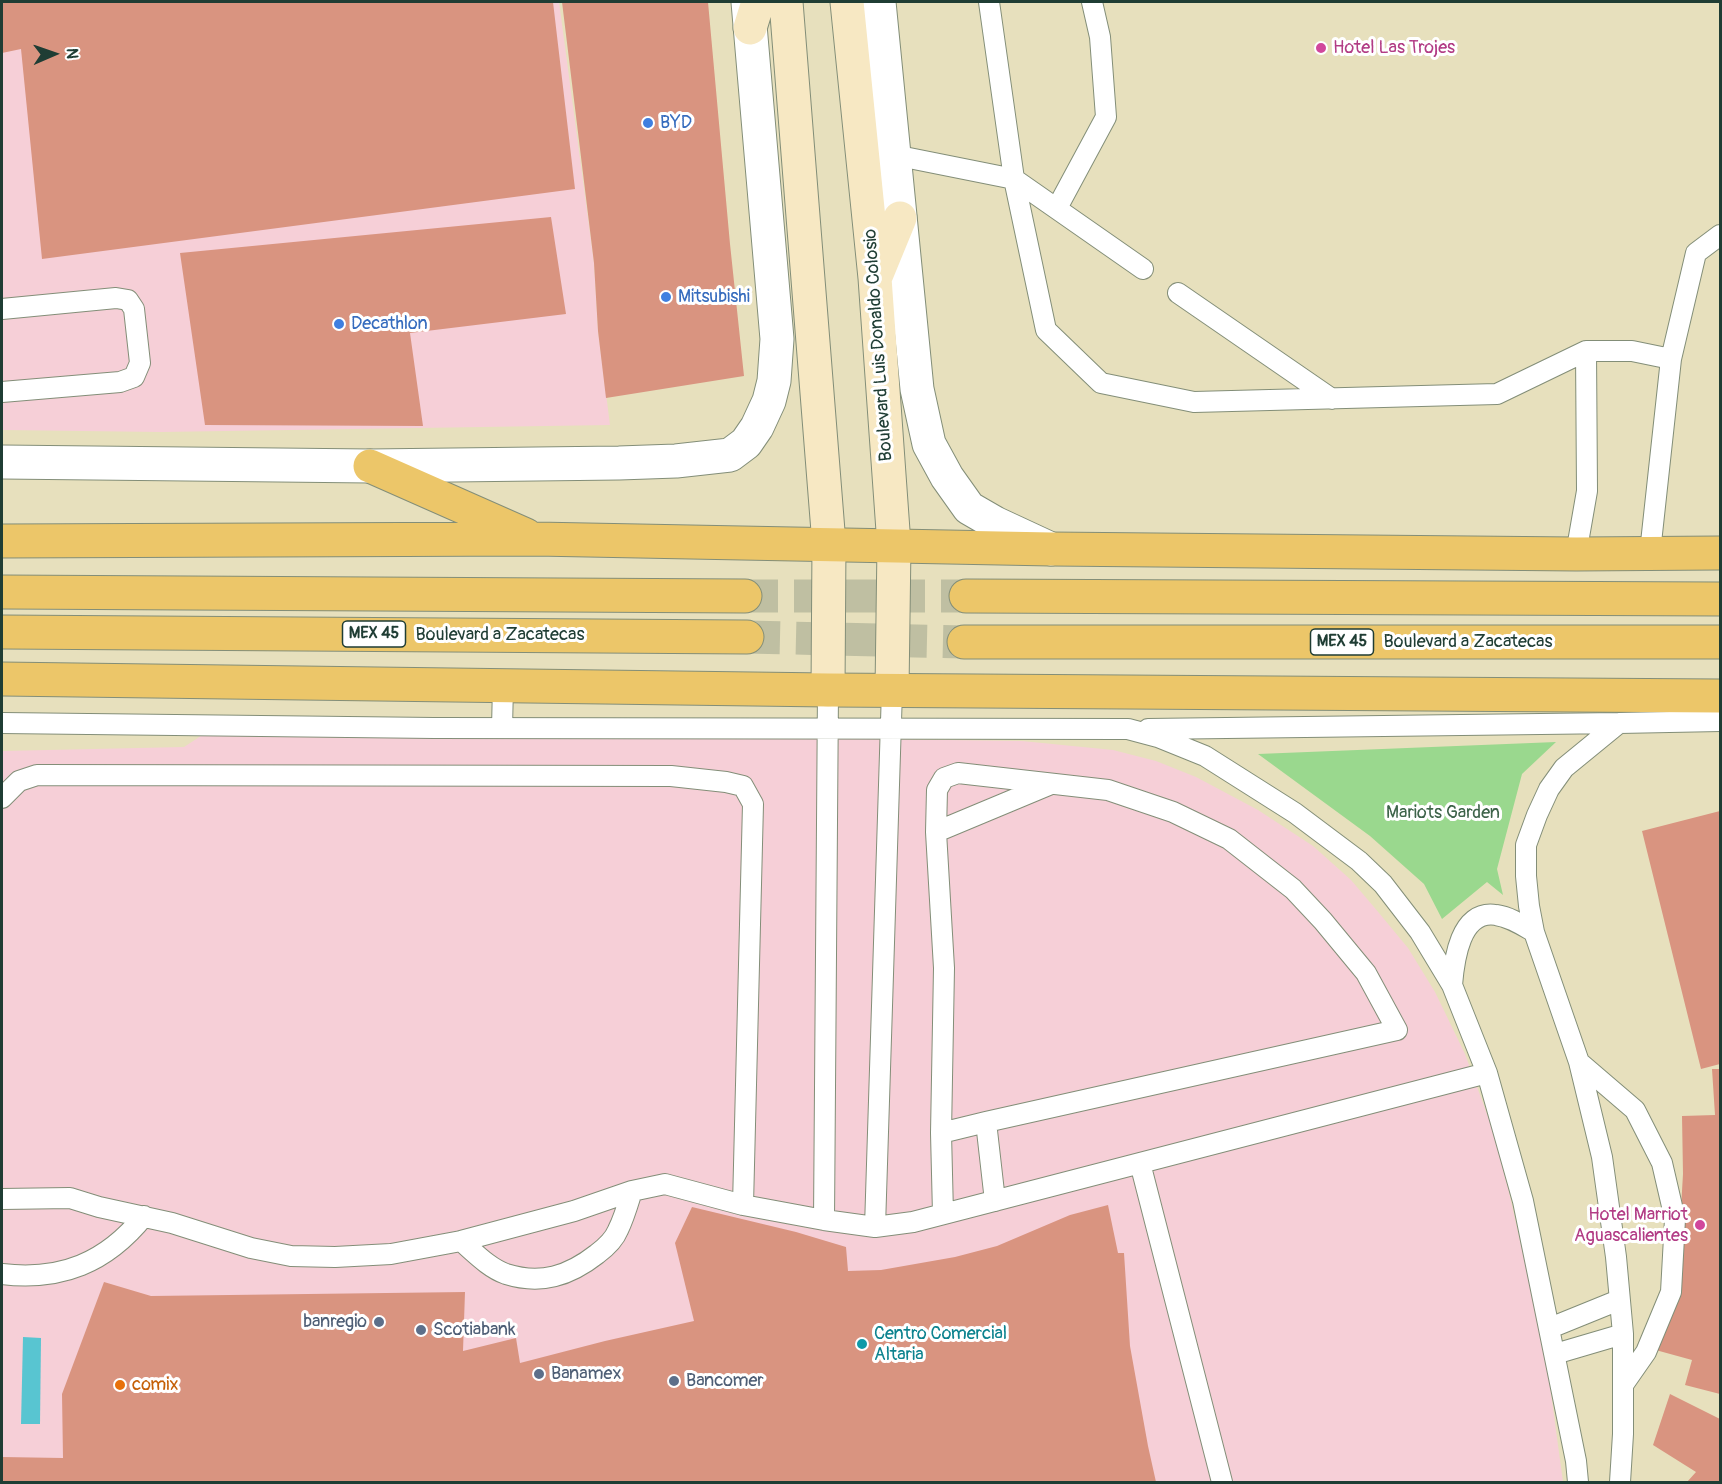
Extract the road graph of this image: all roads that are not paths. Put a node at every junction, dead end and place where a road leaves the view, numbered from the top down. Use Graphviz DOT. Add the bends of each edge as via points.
graph roads {
  1 [pos="786,2"];
  2 [pos="847,2"];
  3 [pos="879,2"];
  4 [pos="989,2"];
  5 [pos="1092,2"];
  6 [pos="752,10"];
  7 [pos="894,155"];
  8 [pos="1014,179"];
  9 [pos="1056,208"];
  10 [pos="900,218"];
  11 [pos="1720,235"];
  12 [pos="1143,268"];
  13 [pos="875,278"];
  14 [pos="1178,293"];
  15 [pos="2,305"];
  16 [pos="1587,351"];
  17 [pos="1671,359"];
  18 [pos="2,392"];
  19 [pos="1332,399"];
  20 [pos="2,462"];
  21 [pos="370,466"];
  22 [pos="536,539"];
  23 [pos="2,541"];
  24 [pos="829,544"];
  25 [pos="894,545"];
  26 [pos="1051,549"];
  27 [pos="1650,552"];
  28 [pos="1720,553"];
  29 [pos="1576,554"];
  30 [pos="2,592"];
  31 [pos="745,596"];
  32 [pos="966,596"];
  33 [pos="1720,599"];
  34 [pos="2,632"];
  35 [pos="747,637"];
  36 [pos="964,642"];
  37 [pos="1720,642"];
  38 [pos="2,679"];
  39 [pos="503,686"];
  40 [pos="828,690"];
  41 [pos="892,690"];
  42 [pos="1720,696"];
  43 [pos="1720,721"];
  44 [pos="2,723"];
  45 [pos="1619,723"];
  46 [pos="891,727"];
  47 [pos="502,728"];
  48 [pos="828,729"];
  49 [pos="1128,729"];
  50 [pos="1054,783"];
  51 [pos="2,798"];
  52 [pos="936,832"];
  53 [pos="1534,932"];
  54 [pos="1452,985"];
  55 [pos="1579,1062"];
  56 [pos="1487,1073"];
  57 [pos="986,1122"];
  58 [pos="942,1133"];
  59 [pos="1140,1163"];
  60 [pos="632,1191"];
  61 [pos="2,1199"];
  62 [pos="995,1201"];
  63 [pos="743,1205"];
  64 [pos="943,1214"];
  65 [pos="144,1216"];
  66 [pos="825,1220"];
  67 [pos="875,1227"];
  68 [pos="461,1241"];
  69 [pos="2,1274"];
  70 [pos="1619,1300"];
  71 [pos="1550,1328"];
  72 [pos="1623,1334"];
  73 [pos="1555,1354"];
  74 [pos="1623,1385"];
  75 [pos="1222,1482"];
  76 [pos="1578,1482"];
  77 [pos="1620,1482"];
  1 -- 24 [label="main road"];
  2 -- 13 [label="main road, Boulevard Luis Donaldo Colosio"];
  3 -- 7 [label="street, Boulevard Luis Donaldo Colosio"];
  4 -- 8 [label="lane"];
  5 -- 9 [label="lane" via="1100,37 1106,117"];
  6 -- 21 [label="street" via="777,339 769,401 746,443 730,456 631,462"];
  7 -- 8 [label="lane"];
  7 -- 10 [label="street, Boulevard Luis Donaldo Colosio"];
  8 -- 9 [label="lane"];
  8 -- 19 [label="lane" via="1046,330 1101,382 1194,402"];
  9 -- 12 [label="lane"];
  10 -- 13 [label="main road"];
  10 -- 26 [label="street, Boulevard Luis Donaldo Colosio" via="917,389 929,444 969,508"];
  11 -- 17 [label="lane" via="1696,254"];
  13 -- 25 [label="main road, Boulevard Luis Donaldo Colosio"];
  14 -- 19 [label="lane"];
  15 -- 18 [label="lane" via="128,300 134,309 140,363 134,377 120,382"];
  16 -- 17 [label="lane" via="1632,351"];
  16 -- 19 [label="lane" via="1497,394"];
  16 -- 29 [label="lane" via="1587,491"];
  17 -- 27 [label="lane"];
  20 -- 21 [label="street"];
  21 -- 22 [label="main road"];
  22 -- 23 [label="main road"];
  22 -- 24 [label="main road"];
  24 -- 25 [label="main road"];
  24 -- 40 [label="main road"];
  25 -- 26 [label="main road"];
  25 -- 41 [label="main road, Boulevard Luis Donaldo Colosio"];
  26 -- 29 [label="main road"];
  27 -- 28 [label="main road"];
  27 -- 29 [label="main road"];
  30 -- 31 [label="main road"];
  32 -- 33 [label="main road"];
  34 -- 35 [label="main road, Boulevard a Zacatecas / MEX 45"];
  36 -- 37 [label="main road, Boulevard a Zacatecas / MEX 45"];
  38 -- 39 [label="main road"];
  39 -- 40 [label="main road"];
  39 -- 47 [label="lane"];
  40 -- 41 [label="main road"];
  40 -- 48 [label="lane"];
  41 -- 42 [label="main road"];
  41 -- 46 [label="lane"];
  43 -- 45 [label="lane"];
  44 -- 47 [label="lane"];
  45 -- 49 [label="lane"];
  45 -- 53 [label="lane" via="1564,768 1537,815 1526,845 1528,906"];
  46 -- 48 [label="lane"];
  46 -- 49 [label="lane"];
  46 -- 67 [label="lane"];
  47 -- 48 [label="lane"];
  48 -- 66 [label="lane"];
  49 -- 54 [label="lane" via="1205,756 1327,835 1383,884 1420,932"];
  50 -- 52 [label="lane"];
  50 -- 52 [label="lane" via="958,773 944,778 937,790"];
  50 -- 57 [label="lane" via="1108,790 1173,812 1229,839 1293,888 1323,921 1366,973 1397,1030"];
  51 -- 63 [label="lane" via="19,781 37,775 671,776 743,786 753,804"];
  52 -- 58 [label="lane" via="944,968"];
  53 -- 54 [label="lane" via="1494,914 1478,918 1465,929 1459,944"];
  53 -- 55 [label="lane"];
  54 -- 56 [label="lane"];
  55 -- 70 [label="lane" via="1602,1157"];
  55 -- 74 [label="lane" via="1635,1110 1662,1163 1675,1219 1671,1292 1647,1352"];
  56 -- 59 [label="lane"];
  56 -- 71 [label="lane" via="1523,1200"];
  57 -- 58 [label="lane"];
  57 -- 62 [label="lane"];
  58 -- 64 [label="lane"];
  59 -- 62 [label="lane"];
  59 -- 75 [label="lane"];
  60 -- 63 [label="lane" via="665,1184"];
  60 -- 68 [label="lane"];
  60 -- 68 [label="lane" via="618,1232 605,1247 580,1268 557,1277 527,1278 504,1273"];
  61 -- 65 [label="lane" via="69,1198"];
  62 -- 64 [label="lane"];
  63 -- 66 [label="lane"];
  64 -- 67 [label="lane"];
  65 -- 68 [label="lane" via="291,1256 391,1254"];
  65 -- 69 [label="lane" via="128,1236 95,1260 61,1273 27,1277"];
  66 -- 67 [label="lane"];
  70 -- 71 [label="lane"];
  70 -- 72 [label="lane"];
  71 -- 73 [label="lane"];
  72 -- 73 [label="lane"];
  72 -- 74 [label="lane"];
  73 -- 76 [label="lane"];
  74 -- 77 [label="lane"];
}
